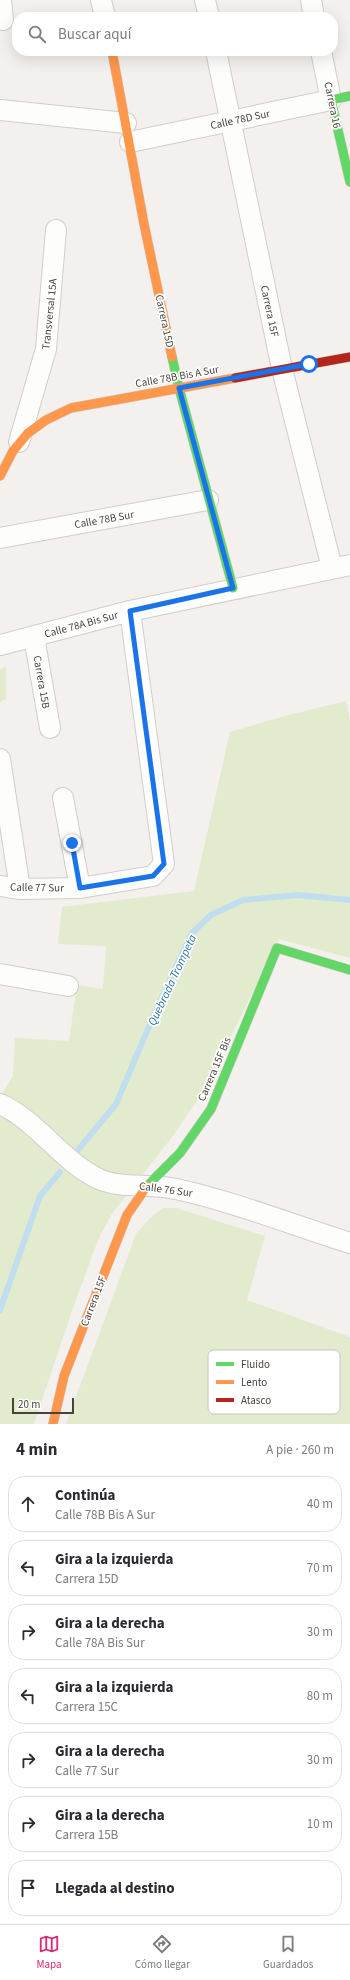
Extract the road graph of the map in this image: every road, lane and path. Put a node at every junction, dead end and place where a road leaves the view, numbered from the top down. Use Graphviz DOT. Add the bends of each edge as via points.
graph roads {
  1 [pos="1,0"];
  2 [pos="101,0"];
  3 [pos="205,0"];
  4 [pos="311,0"];
  5 [pos="104,12"];
  6 [pos="208,12"];
  7 [pos="313,12"];
  8 [pos="7,20"];
  9 [pos="113,56"];
  10 [pos="217,56"];
  11 [pos="323,56"];
  12 [pos="340,98"];
  13 [pos="0,110"];
  14 [pos="231,121"];
  15 [pos="128,132"];
  16 [pos="350,182"];
  17 [pos="56,230"];
  18 [pos="350,356"];
  19 [pos="282,369"];
  20 [pos="179,388"];
  21 [pos="19,442"];
  22 [pos="0,476"];
  23 [pos="208,500"];
  24 [pos="0,538"];
  25 [pos="341,567"];
  26 [pos="233,588"];
  27 [pos="130,611"];
  28 [pos="34,637"];
  29 [pos="0,645"];
  30 [pos="50,728"];
  31 [pos="0,759"];
  32 [pos="63,798"];
  33 [pos="0,886"];
  34 [pos="80,888"];
  35 [pos="20,889"];
  36 [pos="350,970"];
  37 [pos="0,974"];
  38 [pos="68,986"];
  39 [pos="0,1104"];
  40 [pos="148,1185"];
  41 [pos="350,1243"];
  42 [pos="53,1424"];
  1 -- 8 [label="street"];
  2 -- 5 [label="street"];
  3 -- 6 [label="street"];
  4 -- 7 [label="street"];
  9 -- 15 [label="street, Carrera 15D"];
  10 -- 14 [label="street, Carrera 15F"];
  11 -- 12 [label="street, Carrera 16"];
  12 -- 14 [label="street, Calle 78D Sur"];
  12 -- 16 [label="street, Carrera 16"];
  13 -- 15 [label="street, Calle 78D Sur"];
  14 -- 15 [label="street, Calle 78D Sur"];
  14 -- 19 [label="street, Carrera 15F"];
  15 -- 20 [label="street, Carrera 15D" via="144,224"];
  17 -- 21 [label="street, Transversal 15A" via="46,349"];
  18 -- 19 [label="street, Calle 78B Bis A Sur"];
  19 -- 20 [label="street, Calle 78B Bis A Sur"];
  19 -- 25 [label="street, Carrera 15F"];
  20 -- 21 [label="street, Calle 78B Bis A Sur" via="71,408 40,422"];
  20 -- 23 [label="street, Carrera 15D"];
  21 -- 22 [label="street, Calle 78B Bis A Sur"];
  23 -- 24 [label="street, Calle 78B Sur"];
  23 -- 26 [label="street, Carrera 15D"];
  25 -- 26 [label="street, Calle 78A Bis Sur"];
  26 -- 27 [label="street, Calle 78A Bis Sur"];
  27 -- 28 [label="street, Calle 78A Bis Sur"];
  27 -- 34 [label="street, Calle 77 Sur" via="164,864 153,876"];
  28 -- 29 [label="street, Calle 78A Bis Sur"];
  28 -- 30 [label="street, Carrera 15B"];
  31 -- 35 [label="street"];
  32 -- 34 [label="street"];
  33 -- 35 [label="street, Calle 77 Sur"];
  34 -- 35 [label="street, Calle 77 Sur"];
  36 -- 40 [label="street, Carrera 15F Bis" via="277,948 211,1108 180,1153"];
  37 -- 38 [label="street"];
  39 -- 40 [label="street, Calle 76 Sur" via="18,1114 75,1163 99,1179 119,1185"];
  40 -- 41 [label="street, Calle 76 Sur" via="198,1194"];
  40 -- 42 [label="street, Carrera 15F" via="127,1215 64,1376"];
}
